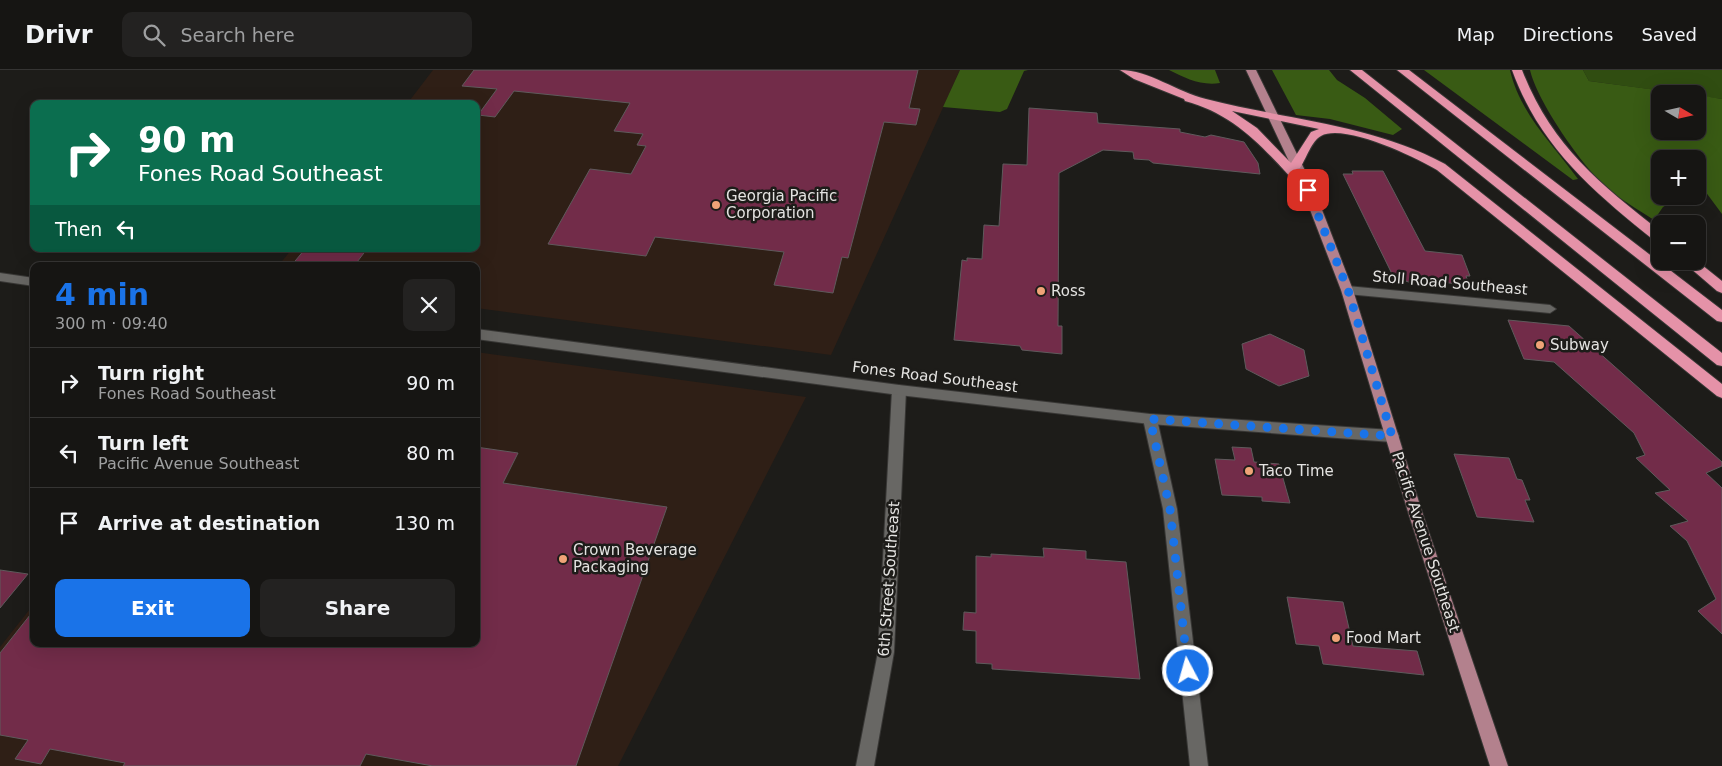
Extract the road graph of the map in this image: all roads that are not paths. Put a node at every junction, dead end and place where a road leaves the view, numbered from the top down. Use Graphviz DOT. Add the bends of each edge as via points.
graph roads {
  1 [pos="1125,70"];
  2 [pos="1251,70"];
  3 [pos="1356,70"];
  4 [pos="1402,70"];
  5 [pos="1517,70"];
  6 [pos="1190,98"];
  7 [pos="1272,115"];
  8 [pos="1332,128"];
  9 [pos="1296,165"];
  10 [pos="1308,190"];
  11 [pos="1651,231"];
  12 [pos="1699,270"];
  13 [pos="0,277"];
  14 [pos="30,281"];
  15 [pos="1722,288"];
  16 [pos="1348,290"];
  17 [pos="1550,309"];
  18 [pos="1722,317"];
  19 [pos="480,335"];
  20 [pos="1722,361"];
  21 [pos="899,390"];
  22 [pos="1722,392"];
  23 [pos="1150,419"];
  24 [pos="1392,436"];
  25 [pos="865,766"];
  26 [pos="1199,766"];
  27 [pos="1499,766"];
  1 -- 6 [label="highway"];
  2 -- 7 [label="main road, Pacific Avenue Southeast"];
  3 -- 20 [label="highway"];
  4 -- 18 [label="highway"];
  5 -- 11 [label="highway" via="1527,98 1564,153 1596,186"];
  6 -- 7 [label="highway"];
  6 -- 10 [label="highway" via="1231,116 1258,135"];
  7 -- 8 [label="highway"];
  7 -- 9 [label="main road, Pacific Avenue Southeast"];
  8 -- 9 [label="highway" via="1315,134"];
  8 -- 22 [label="highway" via="1395,143 1441,167"];
  9 -- 10 [label="main road, Pacific Avenue Southeast"];
  10 -- 16 [label="main road, Pacific Avenue Southeast"];
  12 -- 15 [label="highway"];
  13 -- 14 [label="street"];
  16 -- 17 [label="street, Stoll Road Southeast"];
  16 -- 24 [label="main road, Pacific Avenue Southeast"];
  19 -- 21 [label="street, Fones Road Southeast"];
  21 -- 23 [label="street, Fones Road Southeast"];
  21 -- 25 [label="street, 6th Street Southeast" via="886,652"];
  23 -- 24 [label="street, Fones Road Southeast"];
  23 -- 26 [label="street" via="1170,509"];
  24 -- 27 [label="main road, Pacific Avenue Southeast"];
}
